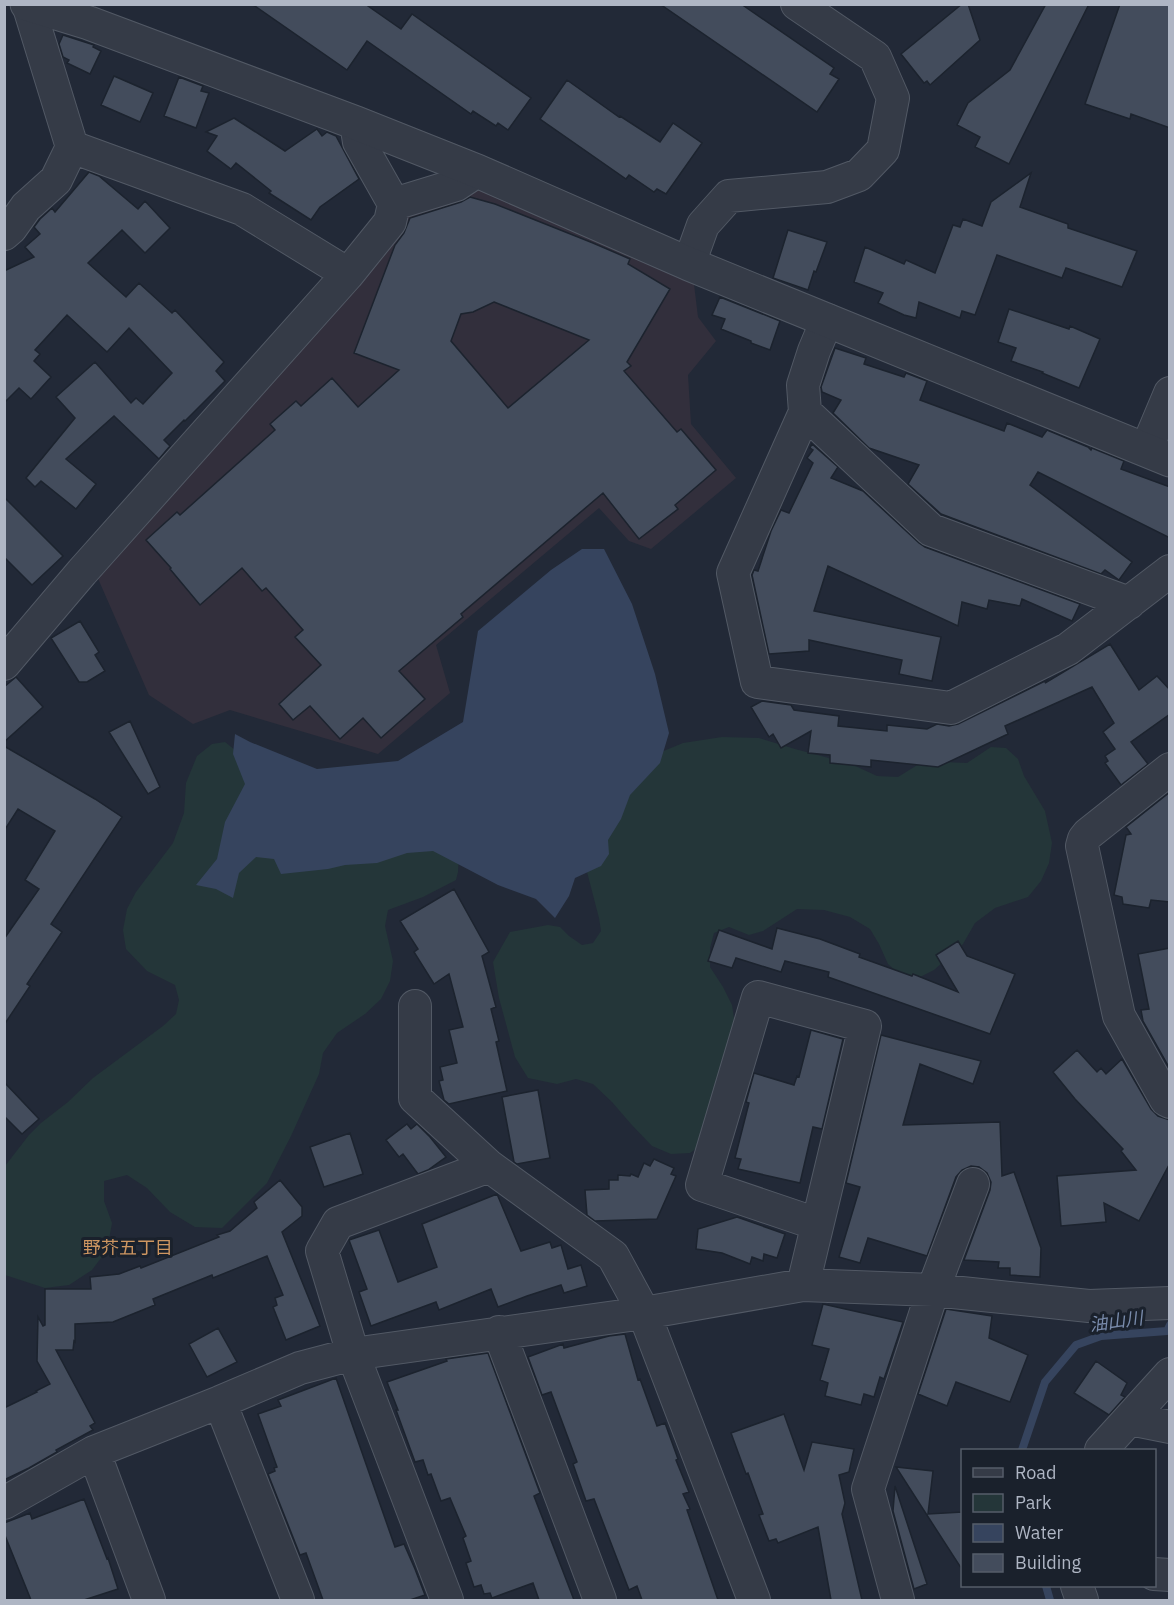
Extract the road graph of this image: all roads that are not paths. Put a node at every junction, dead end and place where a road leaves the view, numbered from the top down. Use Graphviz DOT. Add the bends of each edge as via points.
graph roads {
  1 [pos="797,4"];
  2 [pos="28,5"];
  3 [pos="356,123"];
  4 [pos="72,147"];
  5 [pos="477,171"];
  6 [pos="394,204"];
  7 [pos="4,234"];
  8 [pos="689,264"];
  9 [pos="348,274"];
  10 [pos="827,320"];
  11 [pos="1170,393"];
  12 [pos="805,412"];
  13 [pos="1158,455"];
  14 [pos="1170,572"];
  15 [pos="1129,603"];
  16 [pos="9,646"];
  17 [pos="1170,769"];
  18 [pos="415,1006"];
  19 [pos="1170,1102"];
  20 [pos="489,1166"];
  21 [pos="973,1184"];
  22 [pos="817,1224"];
  23 [pos="803,1285"];
  24 [pos="933,1290"];
  25 [pos="1166,1304"];
  26 [pos="644,1312"];
  27 [pos="499,1332"];
  28 [pos="353,1354"];
  29 [pos="1170,1374"];
  30 [pos="220,1402"];
  31 [pos="1130,1419"];
  32 [pos="1170,1427"];
  33 [pos="1102,1449"];
  34 [pos="94,1452"];
  35 [pos="4,1503"];
  36 [pos="149,1600"];
  37 [pos="298,1600"];
  38 [pos="447,1600"];
  39 [pos="600,1600"];
  40 [pos="754,1600"];
  41 [pos="898,1600"];
  1 -- 8 [label="street" via="875,57 893,98 883,150 859,175 827,187 729,196 703,225"];
  2 -- 3 [label="street" via="89,23"];
  2 -- 4 [label="street"];
  3 -- 5 [label="street"];
  3 -- 6 [label="street" via="359,142"];
  4 -- 7 [label="street" via="56,180"];
  4 -- 9 [label="street" via="242,209"];
  5 -- 6 [label="street" via="456,185"];
  5 -- 8 [label="street"];
  6 -- 9 [label="street" via="390,222"];
  8 -- 10 [label="street"];
  9 -- 16 [label="street" via="82,572"];
  10 -- 12 [label="street" via="803,385"];
  10 -- 13 [label="street"];
  11 -- 13 [label="street"];
  12 -- 15 [label="street" via="931,530"];
  12 -- 15 [label="street" via="733,573 757,682 951,708 1068,649"];
  14 -- 15 [label="street"];
  17 -- 19 [label="street" via="1088,834 1082,846 1119,1016"];
  18 -- 20 [label="street" via="415,1098"];
  20 -- 26 [label="street" via="613,1256"];
  20 -- 28 [label="street" via="338,1223 322,1251"];
  21 -- 24 [label="street"];
  22 -- 22 [label="street" via="865,1026 758,997 702,1185"];
  22 -- 23 [label="street"];
  23 -- 24 [label="street"];
  23 -- 26 [label="street"];
  24 -- 25 [label="street" via="1089,1306"];
  24 -- 41 [label="street" via="868,1489"];
  26 -- 27 [label="street"];
  26 -- 40 [label="street"];
  27 -- 28 [label="street"];
  27 -- 39 [label="street"];
  28 -- 30 [label="street" via="300,1368"];
  28 -- 38 [label="street"];
  29 -- 31 [label="street"];
  30 -- 34 [label="street"];
  30 -- 37 [label="street"];
  31 -- 32 [label="street"];
  31 -- 33 [label="street"];
  34 -- 35 [label="street"];
  34 -- 36 [label="street"];
}
